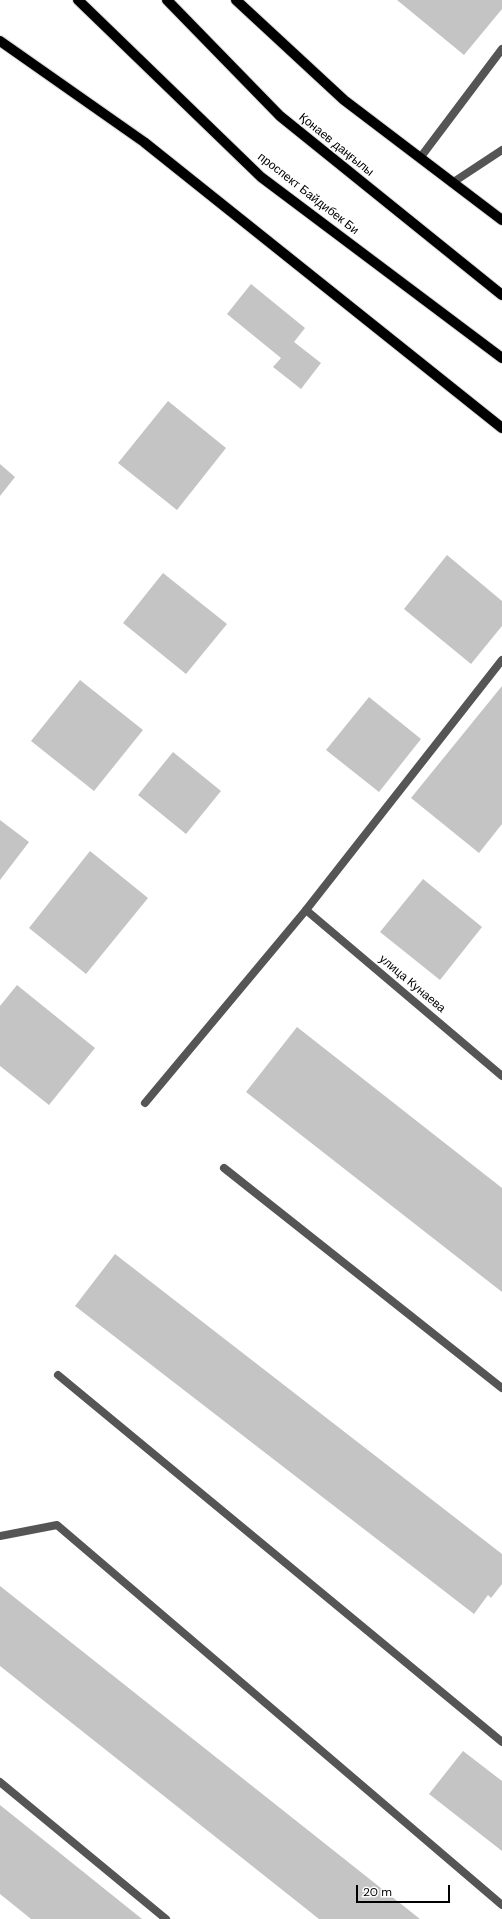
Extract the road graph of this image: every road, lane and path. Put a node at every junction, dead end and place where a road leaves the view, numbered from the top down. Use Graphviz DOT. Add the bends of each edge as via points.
graph roads {
  1 [pos="78,0"];
  2 [pos="167,0"];
  3 [pos="236,0"];
  4 [pos="0,41"];
  5 [pos="502,49"];
  6 [pos="502,150"];
  7 [pos="420,158"];
  8 [pos="452,182"];
  9 [pos="502,220"];
  10 [pos="502,295"];
  11 [pos="502,358"];
  12 [pos="502,428"];
  13 [pos="502,660"];
  14 [pos="306,910"];
  15 [pos="502,1076"];
  16 [pos="145,1103"];
  17 [pos="224,1168"];
  18 [pos="58,1375"];
  19 [pos="502,1388"];
  20 [pos="0,1536"];
  21 [pos="502,1742"];
  22 [pos="0,1782"];
  23 [pos="502,1905"];
  24 [pos="166,1919"];
  1 -- 11 [label="main road, проспект Байдибек Би" via="261,177"];
  2 -- 10 [label="main road, Қонаев даңғылы" via="280,116"];
  3 -- 7 [label="main road" via="344,100"];
  4 -- 12 [label="main road" via="144,142"];
  5 -- 7 [label="street"];
  6 -- 8 [label="street"];
  7 -- 8 [label="main road"];
  8 -- 9 [label="main road"];
  13 -- 14 [label="street"];
  14 -- 15 [label="street, улица Кунаева"];
  14 -- 16 [label="street"];
  17 -- 19 [label="street"];
  18 -- 21 [label="street"];
  20 -- 23 [label="street" via="58,1525"];
  22 -- 24 [label="street"];
}
